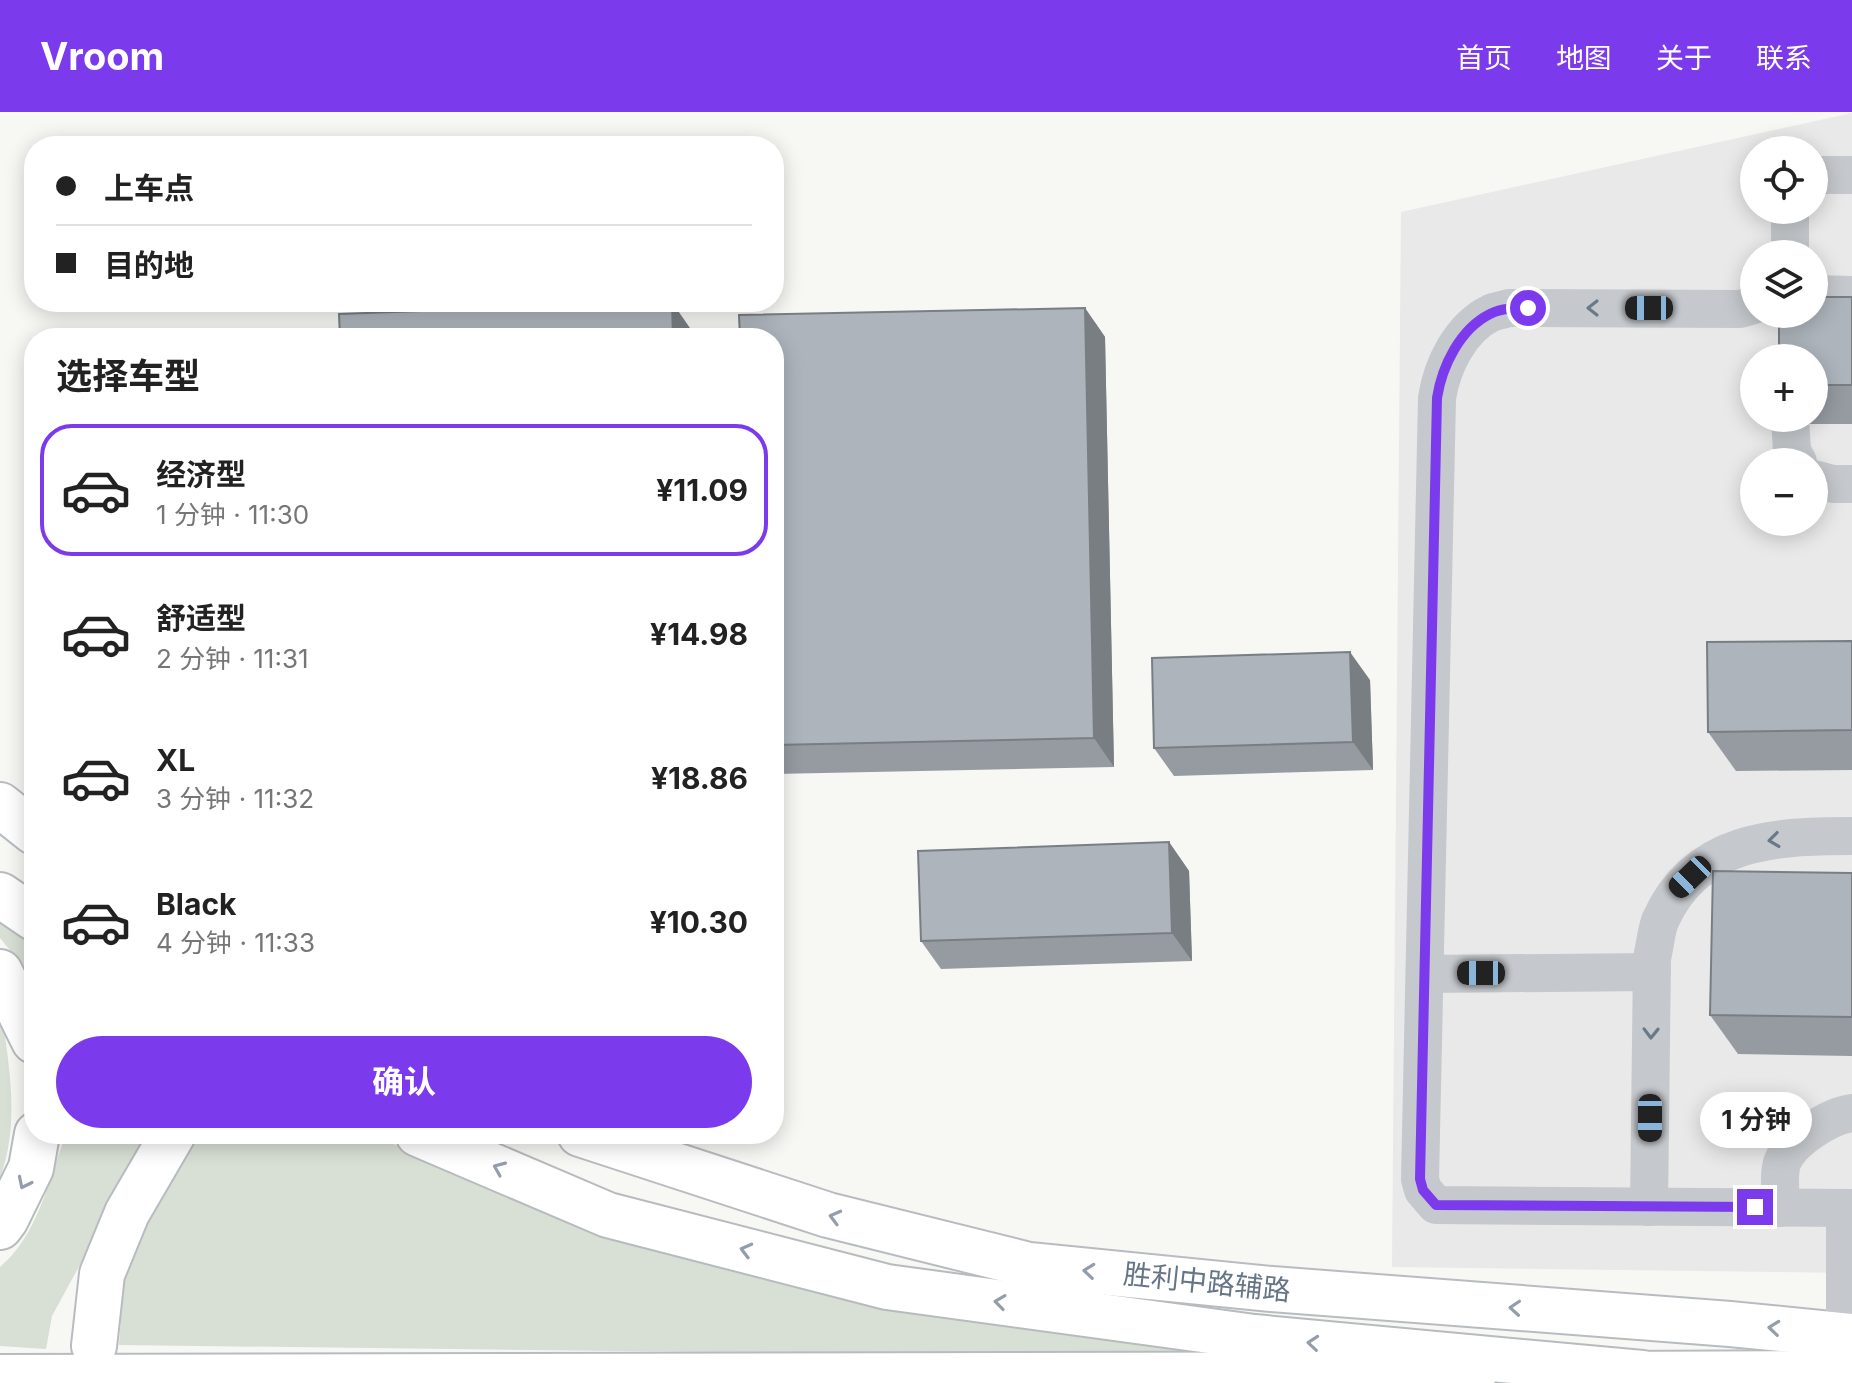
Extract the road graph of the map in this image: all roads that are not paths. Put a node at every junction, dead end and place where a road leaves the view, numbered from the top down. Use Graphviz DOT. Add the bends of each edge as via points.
graph roads {
  1 [pos="1828,175"];
  2 [pos="1852,175"];
  3 [pos="1828,294"];
  4 [pos="1852,295"];
  5 [pos="1740,309"];
  6 [pos="1828,483"];
  7 [pos="1852,484"];
  8 [pos="0,805"];
  9 [pos="24,824"];
  10 [pos="1852,836"];
  11 [pos="0,895"];
  12 [pos="24,911"];
  13 [pos="0,972"];
  14 [pos="1652,972"];
  15 [pos="1425,974"];
  16 [pos="24,1021"];
  17 [pos="1852,1113"];
  18 [pos="35,1144"];
  19 [pos="167,1144"];
  20 [pos="441,1144"];
  21 [pos="611,1144"];
  22 [pos="1649,1207"];
  23 [pos="1781,1208"];
  24 [pos="1848,1208"];
  25 [pos="0,1227"];
  26 [pos="94,1346"];
  27 [pos="1848,1354"];
  28 [pos="1642,1373"];
  29 [pos="0,1377"];
  1 -- 2 [label="lane"];
  3 -- 4 [label="lane"];
  5 -- 15 [label="lane, one-way" via="1509,308 1474,325 1448,360 1437,398"];
  6 -- 7 [label="lane"];
  8 -- 9 [label="main road"];
  10 -- 14 [label="lane, one-way" via="1761,842 1702,866 1678,889 1659,923"];
  11 -- 12 [label="main road"];
  13 -- 16 [label="main road"];
  14 -- 15 [label="lane"];
  14 -- 22 [label="lane, one-way"];
  15 -- 22 [label="lane" via="1420,1179 1430,1199 1436,1205"];
  17 -- 23 [label="lane" via="1804,1136 1789,1150 1781,1166"];
  18 -- 25 [label="main road, one-way" via="31,1168"];
  19 -- 26 [label="main road" via="127,1213 102,1274"];
  28 -- 20 [label="main road, one-way" via="1254,1337 887,1287 608,1215"];
  27 -- 21 [label="main road, 胜利中路辅路, one-way" via="1730,1324 1029,1265 828,1215"];
  22 -- 23 [label="lane"];
  23 -- 24 [label="lane"];
  24 -- 27 [label="lane"];
  27 -- 28 [label="main road"];
  28 -- 29 [label="main road"];
}
